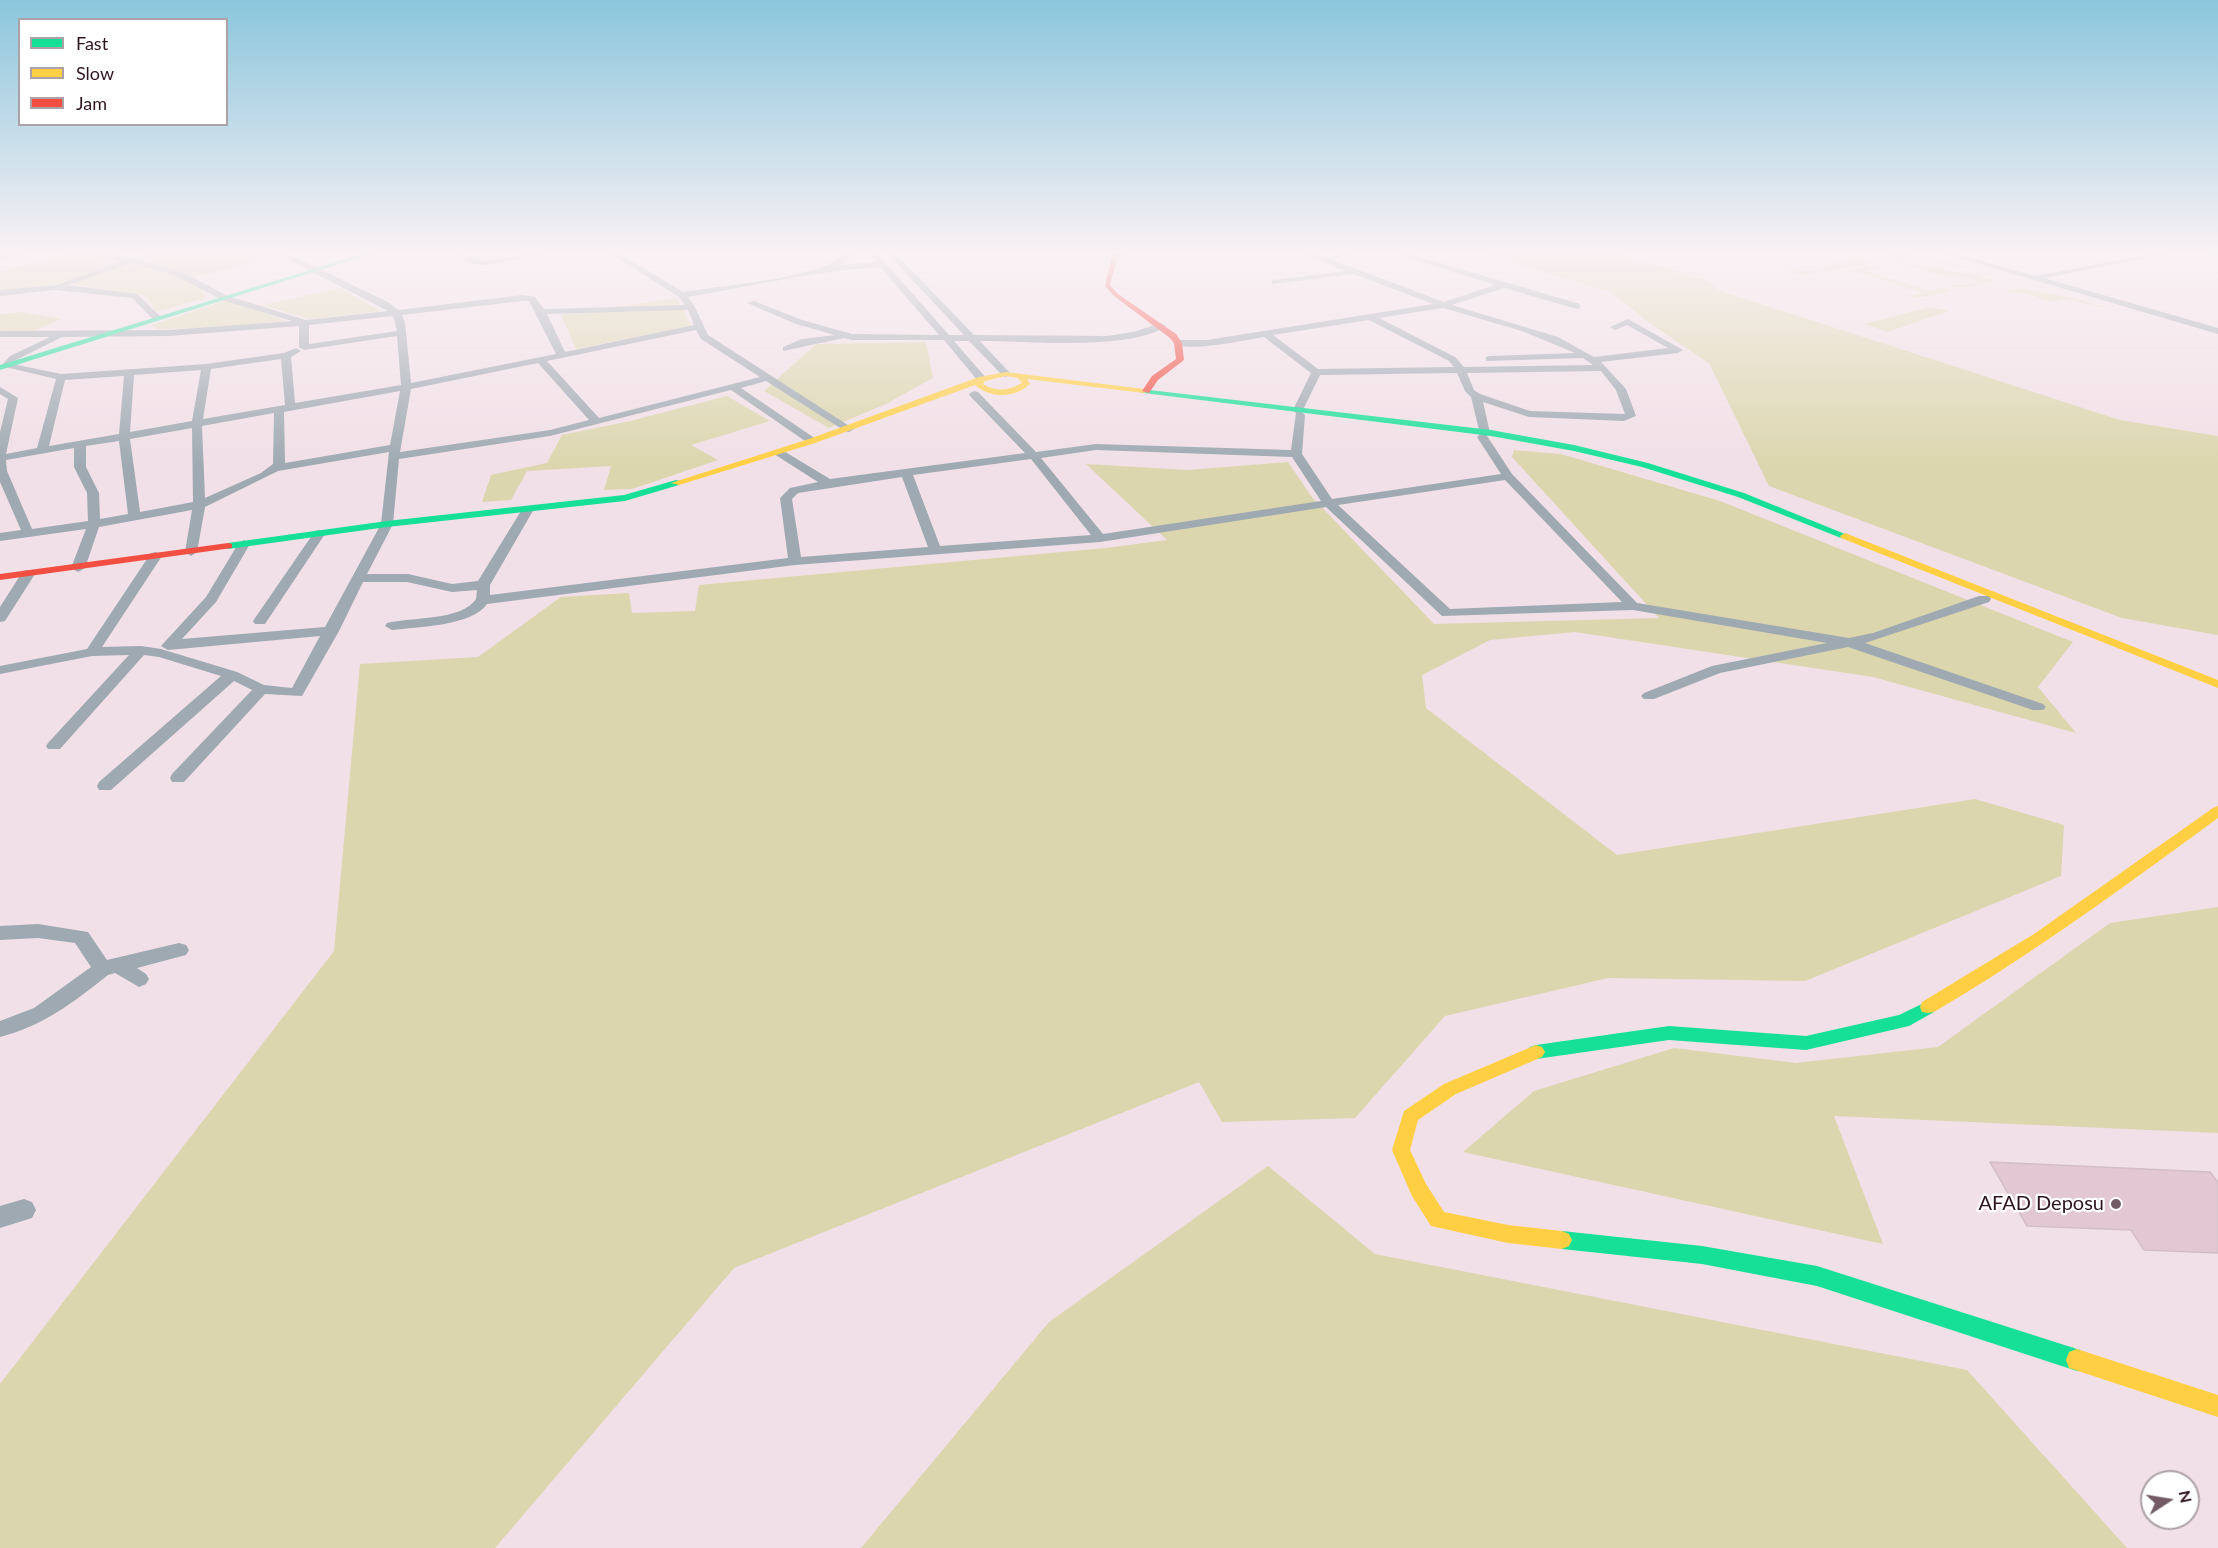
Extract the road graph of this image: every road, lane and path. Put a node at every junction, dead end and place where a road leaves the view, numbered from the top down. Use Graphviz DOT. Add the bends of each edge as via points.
graph roads {
  1 [pos="141,323"];
  2 [pos="291,323"];
  3 [pos="304,323"];
  4 [pos="401,323"];
  5 [pos="546,323"];
  6 [pos="697,323"];
  7 [pos="803,323"];
  8 [pos="933,323"];
  9 [pos="956,323"];
  10 [pos="1157,323"];
  11 [pos="1332,323"];
  12 [pos="1382,323"];
  13 [pos="1505,323"];
  14 [pos="1625,323"];
  15 [pos="1630,323"];
  16 [pos="2191,323"];
  17 [pos="1161,326"];
  18 [pos="698,327"];
  19 [pos="1615,327"];
  20 [pos="2218,331"];
  21 [pos="401,333"];
  22 [pos="0,334"];
  23 [pos="1266,334"];
  24 [pos="63,335"];
  25 [pos="104,335"];
  26 [pos="844,336"];
  27 [pos="945,337"];
  28 [pos="969,337"];
  29 [pos="1178,343"];
  30 [pos="304,347"];
  31 [pos="786,349"];
  32 [pos="286,356"];
  33 [pos="562,356"];
  34 [pos="1588,357"];
  35 [pos="1452,359"];
  36 [pos="540,360"];
  37 [pos="3,367"];
  38 [pos="206,367"];
  39 [pos="1601,368"];
  40 [pos="1461,370"];
  41 [pos="129,372"];
  42 [pos="1316,372"];
  43 [pos="1006,374"];
  44 [pos="61,377"];
  45 [pos="766,378"];
  46 [pos="1022,383"];
  47 [pos="978,385"];
  48 [pos="406,387"];
  49 [pos="733,387"];
  50 [pos="0,390"];
  51 [pos="1146,391"];
  52 [pos="1476,396"];
  53 [pos="284,409"];
  54 [pos="1299,413"];
  55 [pos="597,422"];
  56 [pos="197,424"];
  57 [pos="849,429"];
  58 [pos="1484,435"];
  59 [pos="124,436"];
  60 [pos="812,441"];
  61 [pos="80,444"];
  62 [pos="42,450"];
  63 [pos="394,452"];
  64 [pos="778,452"];
  65 [pos="1296,454"];
  66 [pos="1034,456"];
  67 [pos="0,458"];
  68 [pos="277,468"];
  69 [pos="906,472"];
  70 [pos="1508,476"];
  71 [pos="828,483"];
  72 [pos="1328,502"];
  73 [pos="199,505"];
  74 [pos="528,509"];
  75 [pos="134,516"];
  76 [pos="94,524"];
  77 [pos="387,524"];
  78 [pos="28,533"];
  79 [pos="319,534"];
  80 [pos="0,537"];
  81 [pos="1100,538"];
  82 [pos="244,544"];
  83 [pos="935,550"];
  84 [pos="191,552"];
  85 [pos="156,556"];
  86 [pos="795,561"];
  87 [pos="78,568"];
  88 [pos="27,574"];
  89 [pos="0,577"];
  90 [pos="360,578"];
  91 [pos="483,585"];
  92 [pos="1984,599"];
  93 [pos="483,600"];
  94 [pos="1633,606"];
  95 [pos="0,618"];
  96 [pos="260,621"];
  97 [pos="392,626"];
  98 [pos="332,631"];
  99 [pos="1848,642"];
  100 [pos="165,648"];
  101 [pos="141,650"];
  102 [pos="92,652"];
  103 [pos="0,670"];
  104 [pos="232,675"];
  105 [pos="261,689"];
  106 [pos="2217,690"];
  107 [pos="1649,696"];
  108 [pos="2038,707"];
  109 [pos="54,746"];
  110 [pos="178,778"];
  111 [pos="105,786"];
  112 [pos="2218,811"];
  113 [pos="0,933"];
  114 [pos="179,950"];
  115 [pos="111,967"];
  116 [pos="139,979"];
  117 [pos="0,1029"];
  118 [pos="24,1210"];
  119 [pos="0,1217"];
  120 [pos="2218,1406"];
  1 -- 25 [label="street"];
  2 -- 25 [label="street"];
  3 -- 30 [label="street"];
  4 -- 21 [label="street"];
  5 -- 33 [label="street"];
  6 -- 18 [label="street"];
  7 -- 26 [label="street"];
  8 -- 27 [label="street"];
  9 -- 28 [label="street"];
  10 -- 17 [label="street"];
  11 -- 23 [label="street"];
  12 -- 35 [label="street"];
  13 -- 34 [label="street" via="1545,335"];
  14 -- 19 [label="street"];
  15 -- 34 [label="street" via="1678,350 1644,356"];
  16 -- 20 [label="street"];
  17 -- 28 [label="street" via="1107,339"];
  17 -- 29 [label="street"];
  18 -- 33 [label="street"];
  18 -- 45 [label="street" via="704,337"];
  21 -- 30 [label="street"];
  21 -- 48 [label="street"];
  22 -- 24 [label="street"];
  23 -- 29 [label="street" via="1193,345"];
  23 -- 42 [label="street"];
  24 -- 25 [label="street"];
  24 -- 37 [label="street" via="13,358"];
  25 -- 37 [label="street"];
  26 -- 27 [label="street"];
  26 -- 31 [label="street" via="802,342"];
  27 -- 28 [label="street"];
  27 -- 47 [label="street"];
  28 -- 43 [label="street"];
  29 -- 51 [label="street" via="1180,360 1155,378"];
  30 -- 32 [label="street"];
  32 -- 38 [label="street"];
  32 -- 53 [label="street"];
  33 -- 36 [label="street"];
  34 -- 35 [label="street"];
  34 -- 39 [label="street"];
  35 -- 40 [label="street"];
  36 -- 48 [label="street"];
  36 -- 55 [label="street"];
  37 -- 44 [label="street"];
  38 -- 41 [label="street"];
  38 -- 56 [label="street"];
  39 -- 40 [label="street"];
  39 -- 52 [label="street" via="1622,390 1629,418 1529,414"];
  40 -- 42 [label="street"];
  40 -- 52 [label="street"];
  41 -- 44 [label="street"];
  41 -- 59 [label="street"];
  42 -- 54 [label="street"];
  43 -- 46 [label="street"];
  43 -- 47 [label="street"];
  44 -- 62 [label="street"];
  45 -- 49 [label="street"];
  45 -- 57 [label="street"];
  46 -- 47 [label="street" via="1011,392 990,392"];
  46 -- 51 [label="street"];
  46 -- 54 [label="street"];
  47 -- 57 [label="street"];
  47 -- 66 [label="street"];
  48 -- 53 [label="street"];
  48 -- 63 [label="street"];
  49 -- 55 [label="street"];
  49 -- 60 [label="street"];
  50 -- 67 [label="street" via="14,398"];
  51 -- 54 [label="street"];
  52 -- 58 [label="street"];
  53 -- 56 [label="street"];
  53 -- 68 [label="street"];
  54 -- 58 [label="street"];
  54 -- 65 [label="street"];
  55 -- 63 [label="street" via="516,440"];
  56 -- 59 [label="street"];
  56 -- 73 [label="street"];
  57 -- 60 [label="street"];
  58 -- 70 [label="street"];
  58 -- 92 [label="street" via="1568,452 1705,491"];
  58 -- 106 [label="street" via="1594,453 1741,495"];
  59 -- 61 [label="street"];
  59 -- 75 [label="street"];
  60 -- 64 [label="street"];
  61 -- 62 [label="street"];
  61 -- 76 [label="street" via="80,467 93,493"];
  62 -- 67 [label="street"];
  63 -- 68 [label="street"];
  63 -- 77 [label="street"];
  64 -- 71 [label="street"];
  64 -- 74 [label="street" via="625,498"];
  65 -- 66 [label="street" via="1096,447"];
  65 -- 72 [label="street"];
  66 -- 69 [label="street"];
  66 -- 81 [label="street"];
  67 -- 78 [label="street" via="1,471"];
  68 -- 73 [label="street"];
  69 -- 71 [label="street"];
  69 -- 83 [label="street"];
  70 -- 72 [label="street"];
  70 -- 94 [label="street"];
  71 -- 86 [label="street" via="794,490 786,498"];
  72 -- 81 [label="street"];
  72 -- 94 [label="street" via="1447,613"];
  73 -- 75 [label="street"];
  73 -- 84 [label="street"];
  74 -- 77 [label="street"];
  74 -- 91 [label="street"];
  75 -- 76 [label="street"];
  76 -- 78 [label="street"];
  76 -- 87 [label="street"];
  77 -- 79 [label="street"];
  77 -- 90 [label="street"];
  78 -- 80 [label="street"];
  79 -- 82 [label="street"];
  79 -- 96 [label="street"];
  81 -- 83 [label="street"];
  82 -- 84 [label="street"];
  82 -- 100 [label="street" via="211,599"];
  83 -- 86 [label="street"];
  84 -- 85 [label="street"];
  85 -- 87 [label="street"];
  85 -- 102 [label="street"];
  86 -- 93 [label="street"];
  87 -- 88 [label="street"];
  88 -- 89 [label="street"];
  88 -- 95 [label="street"];
  90 -- 91 [label="street" via="408,578 452,588"];
  90 -- 98 [label="street"];
  91 -- 93 [label="street"];
  92 -- 99 [label="street" via="1877,636"];
  92 -- 106 [label="street"];
  93 -- 97 [label="street" via="477,609 464,615"];
  94 -- 99 [label="street"];
  98 -- 100 [label="street"];
  98 -- 105 [label="street" via="297,693"];
  99 -- 107 [label="street" via="1717,669"];
  99 -- 108 [label="street"];
  100 -- 101 [label="street"];
  100 -- 104 [label="street"];
  101 -- 102 [label="street"];
  101 -- 109 [label="street"];
  102 -- 103 [label="street"];
  104 -- 105 [label="street"];
  104 -- 111 [label="street"];
  105 -- 110 [label="street"];
  112 -- 120 [label="street" via="1976,981 1903,1021 1806,1043 1669,1033 1536,1052 1450,1089 1410,1116 1401,1150 1438,1220 1508,1234 1702,1255 1817,1276"];
  113 -- 115 [label="street" via="38,931 81,937"];
  114 -- 115 [label="street"];
  115 -- 116 [label="street"];
  115 -- 117 [label="street" via="52,1008"];
  118 -- 119 [label="street"];
}
